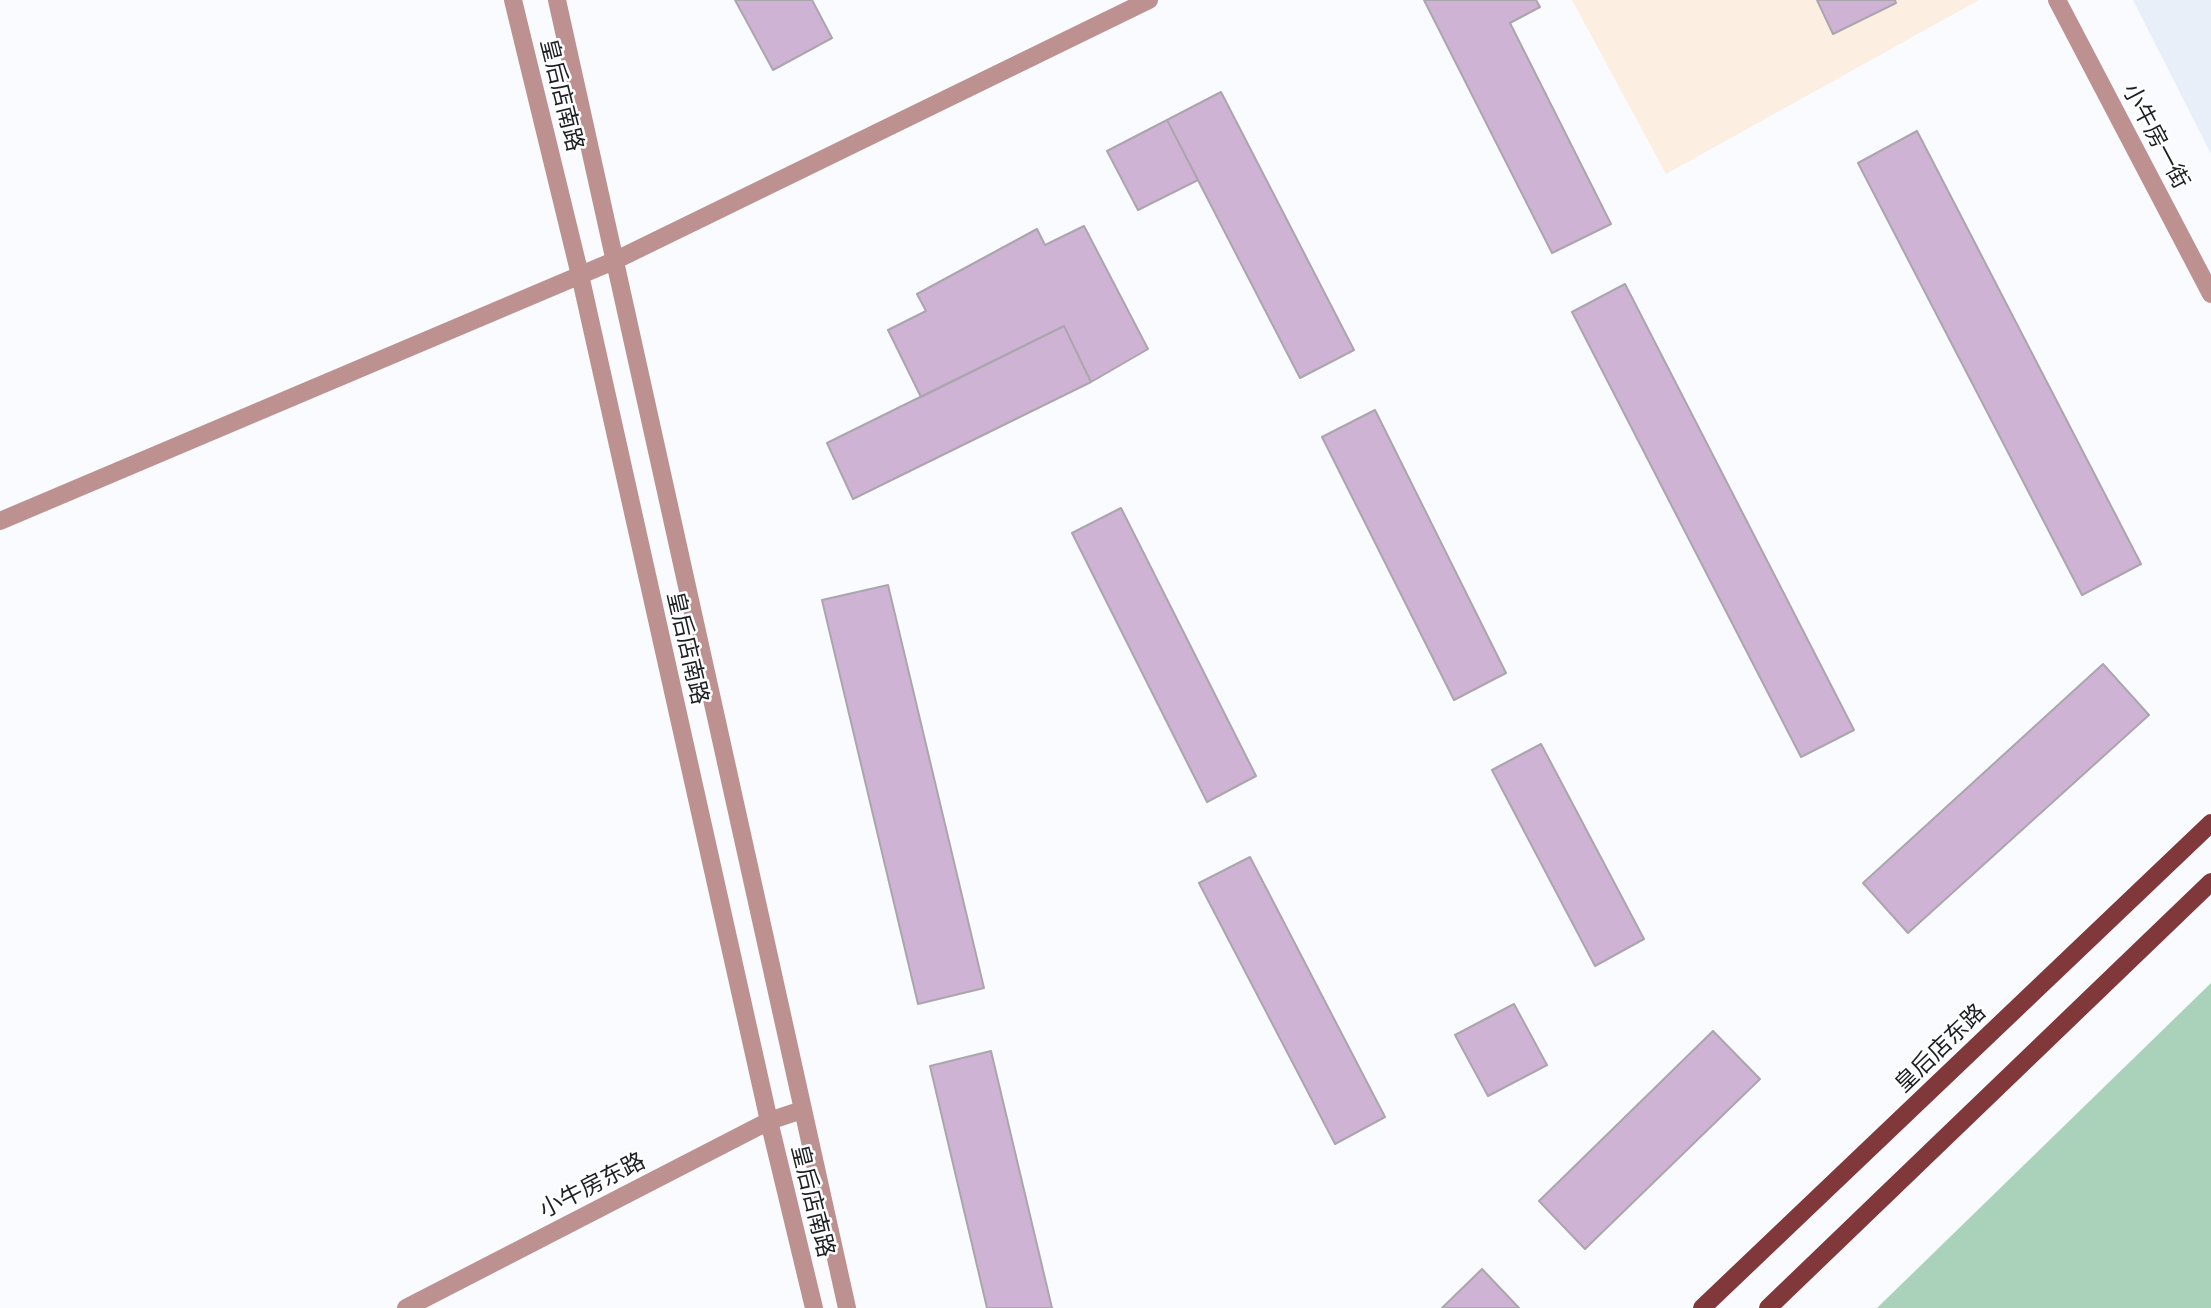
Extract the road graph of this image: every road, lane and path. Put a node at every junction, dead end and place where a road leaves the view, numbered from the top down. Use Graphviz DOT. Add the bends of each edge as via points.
graph roads {
  1 [pos="513,0"];
  2 [pos="557,0"];
  3 [pos="1149,0"];
  4 [pos="2057,0"];
  5 [pos="616,260"];
  6 [pos="580,275"];
  7 [pos="2211,294"];
  8 [pos="0,521"];
  9 [pos="2211,823"];
  10 [pos="2211,882"];
  11 [pos="802,1110"];
  12 [pos="769,1121"];
  13 [pos="406,1308"];
  14 [pos="814,1308"];
  15 [pos="847,1308"];
  16 [pos="1702,1308"];
  17 [pos="1768,1308"];
  1 -- 6 [label="street, 皇后店南路"];
  2 -- 5 [label="street, 皇后店南路"];
  3 -- 5 [label="street"];
  4 -- 7 [label="street, 小牛房一街"];
  5 -- 6 [label="street"];
  5 -- 11 [label="street, 皇后店南路"];
  6 -- 8 [label="street"];
  6 -- 12 [label="street, 皇后店南路"];
  9 -- 16 [label="main road, 皇后店东路"];
  10 -- 17 [label="main road"];
  11 -- 12 [label="street, 小牛房东路"];
  11 -- 15 [label="street, 皇后店南路"];
  12 -- 13 [label="street, 小牛房东路"];
  12 -- 14 [label="street, 皇后店南路"];
}
